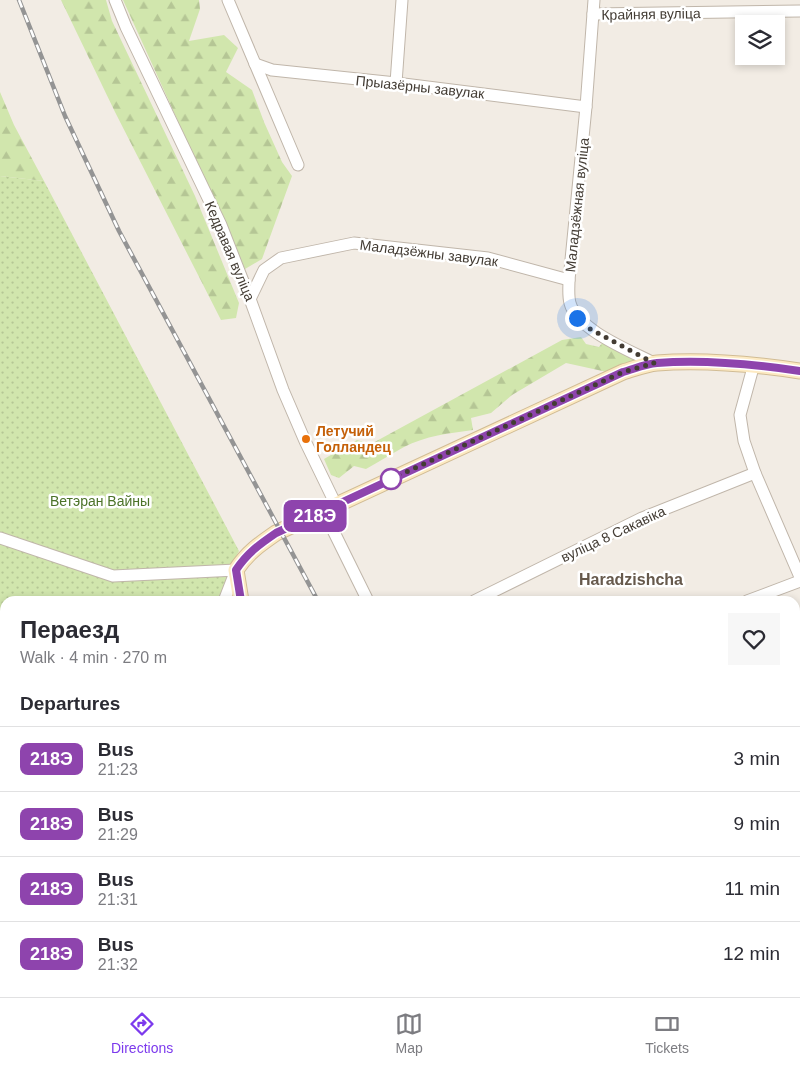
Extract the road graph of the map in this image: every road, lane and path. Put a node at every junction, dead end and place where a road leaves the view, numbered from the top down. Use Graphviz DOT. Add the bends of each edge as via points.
graph roads {
  1 [pos="115,0"];
  2 [pos="228,0"];
  3 [pos="402,0"];
  4 [pos="594,0"];
  5 [pos="800,11"];
  6 [pos="593,14"];
  7 [pos="255,64"];
  8 [pos="396,83"];
  9 [pos="586,107"];
  10 [pos="298,165"];
  11 [pos="569,280"];
  12 [pos="250,299"];
  13 [pos="654,363"];
  14 [pos="754,364"];
  15 [pos="800,371"];
  16 [pos="755,473"];
  17 [pos="330,508"];
  18 [pos="0,538"];
  19 [pos="236,570"];
  20 [pos="800,579"];
  21 [pos="226,596"];
  22 [pos="241,596"];
  23 [pos="366,596"];
  24 [pos="484,596"];
  25 [pos="759,596"];
  1 -- 12 [label="street, Кедравая вуліца" via="221,225"];
  2 -- 7 [label="street"];
  3 -- 8 [label="street"];
  4 -- 6 [label="street, Маладзёжная вуліца"];
  5 -- 6 [label="street, Крайняя вуліца"];
  6 -- 9 [label="street, Маладзёжная вуліца"];
  7 -- 8 [label="street, Прыазёрны завулак" via="272,70"];
  7 -- 10 [label="street"];
  8 -- 9 [label="street, Прыазёрны завулак"];
  9 -- 11 [label="street, Маладзёжная вуліца"];
  11 -- 12 [label="street, Маладзёжны завулак" via="488,258 354,243 281,258 264,270"];
  11 -- 13 [label="street, Маладзёжная вуліца" via="570,304 577,318 590,329"];
  12 -- 17 [label="street, Кедравая вуліца"];
  13 -- 14 [label="main road"];
  13 -- 17 [label="main road" via="623,372"];
  14 -- 15 [label="main road"];
  14 -- 16 [label="street" via="740,415 744,441"];
  16 -- 20 [label="street"];
  16 -- 24 [label="street, вуліца 8 Сакавіка" via="642,518"];
  17 -- 19 [label="main road" via="256,546"];
  17 -- 23 [label="street, Кедравая вуліца"];
  18 -- 19 [label="street" via="113,576"];
  19 -- 21 [label="street"];
  19 -- 22 [label="main road"];
  20 -- 25 [label="street"];
}
